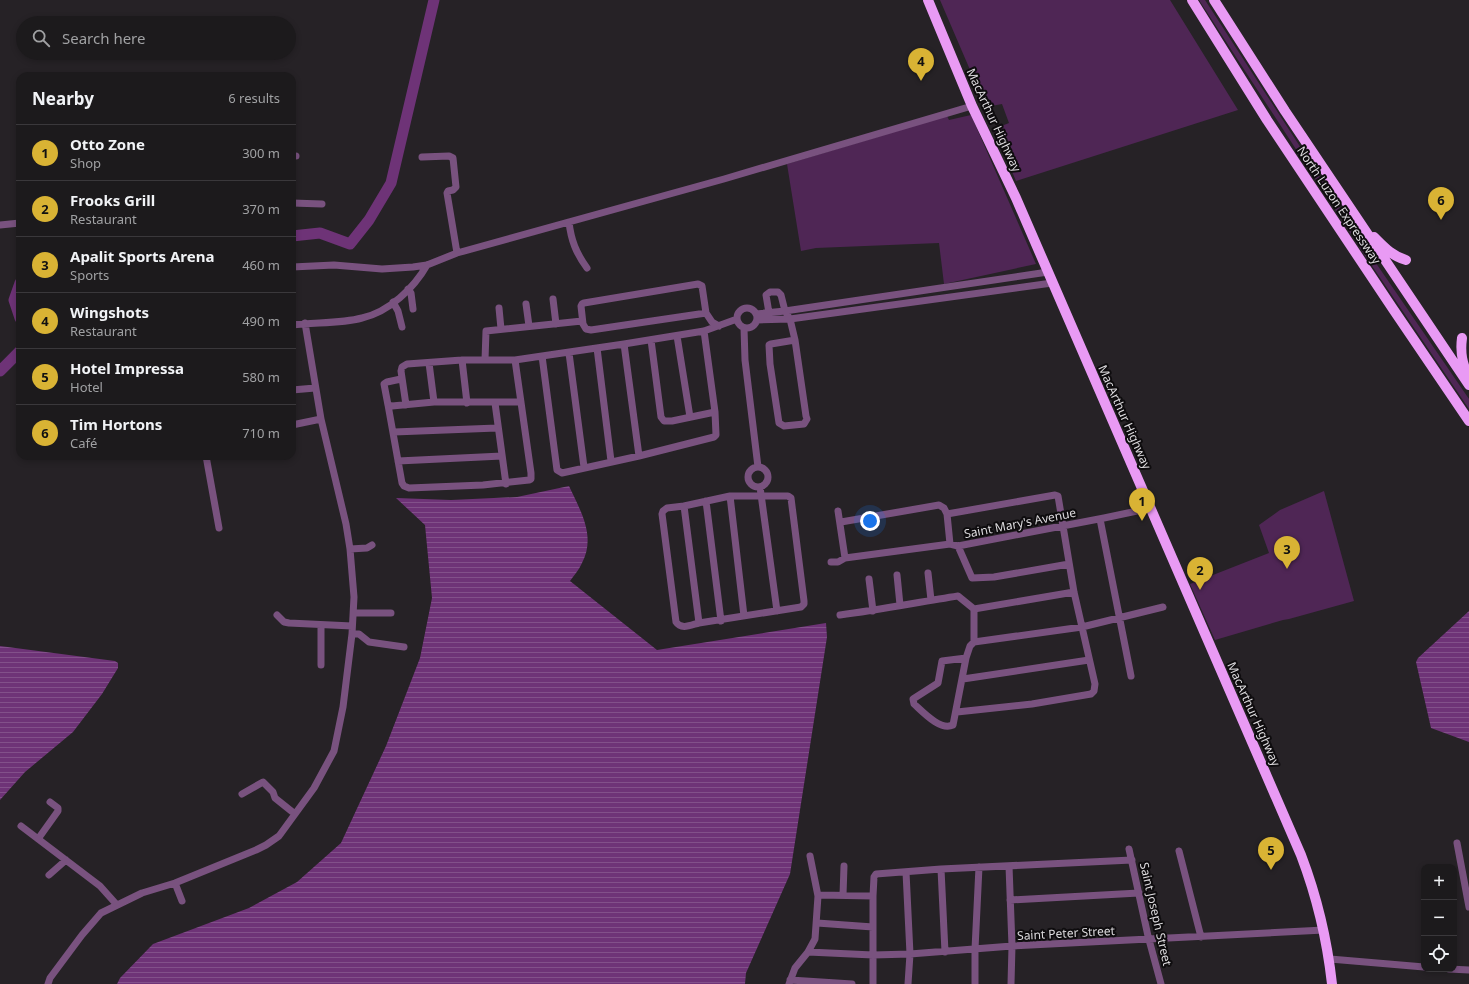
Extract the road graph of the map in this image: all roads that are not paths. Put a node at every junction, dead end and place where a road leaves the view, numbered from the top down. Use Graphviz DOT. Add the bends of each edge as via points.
graph roads {
  1 [pos="928,0"];
  2 [pos="1192,0"];
  3 [pos="1214,0"];
  4 [pos="972,106"];
  5 [pos="422,157"];
  6 [pos="296,203"];
  7 [pos="322,204"];
  8 [pos="1352,212"];
  9 [pos="569,222"];
  10 [pos="16,223"];
  11 [pos="0,225"];
  12 [pos="457,253"];
  13 [pos="1406,260"];
  14 [pos="427,265"];
  15 [pos="296,267"];
  16 [pos="586,268"];
  17 [pos="1048,272"];
  18 [pos="1029,275"];
  19 [pos="995,280"];
  20 [pos="1052,283"];
  21 [pos="1032,286"];
  22 [pos="408,289"];
  23 [pos="997,291"];
  24 [pos="912,293"];
  25 [pos="553,298"];
  26 [pos="393,302"];
  27 [pos="913,302"];
  28 [pos="526,304"];
  29 [pos="499,308"];
  30 [pos="413,309"];
  31 [pos="785,311"];
  32 [pos="768,312"];
  33 [pos="706,313"];
  34 [pos="757,317"];
  35 [pos="737,319"];
  36 [pos="790,319"];
  37 [pos="582,321"];
  38 [pos="305,323"];
  39 [pos="296,324"];
  40 [pos="556,324"];
  41 [pos="402,326"];
  42 [pos="529,326"];
  43 [pos="719,326"];
  44 [pos="744,328"];
  45 [pos="501,329"];
  46 [pos="704,331"];
  47 [pos="677,336"];
  48 [pos="1462,338"];
  49 [pos="651,340"];
  50 [pos="795,340"];
  51 [pos="624,344"];
  52 [pos="598,348"];
  53 [pos="569,353"];
  54 [pos="542,356"];
  55 [pos="462,360"];
  56 [pos="486,360"];
  57 [pos="515,360"];
  58 [pos="428,363"];
  59 [pos="1469,377"];
  60 [pos="401,379"];
  61 [pos="1469,386"];
  62 [pos="315,388"];
  63 [pos="296,390"];
  64 [pos="434,402"];
  65 [pos="521,402"];
  66 [pos="467,403"];
  67 [pos="495,403"];
  68 [pos="388,405"];
  69 [pos="406,405"];
  70 [pos="716,412"];
  71 [pos="690,417"];
  72 [pos="321,420"];
  73 [pos="1469,421"];
  74 [pos="296,424"];
  75 [pos="497,428"];
  76 [pos="394,432"];
  77 [pos="502,456"];
  78 [pos="640,456"];
  79 [pos="207,460"];
  80 [pos="398,461"];
  81 [pos="612,461"];
  82 [pos="584,467"];
  83 [pos="758,467"];
  84 [pos="506,484"];
  85 [pos="760,487"];
  86 [pos="730,496"];
  87 [pos="760,497"];
  88 [pos="706,502"];
  89 [pos="684,506"];
  90 [pos="1151,508"];
  91 [pos="838,511"];
  92 [pos="947,514"];
  93 [pos="1100,519"];
  94 [pos="841,522"];
  95 [pos="1063,526"];
  96 [pos="219,528"];
  97 [pos="950,544"];
  98 [pos="372,545"];
  99 [pos="958,546"];
  100 [pos="350,549"];
  101 [pos="844,558"];
  102 [pos="831,562"];
  103 [pos="1069,564"];
  104 [pos="928,574"];
  105 [pos="896,575"];
  106 [pos="869,579"];
  107 [pos="1074,592"];
  108 [pos="931,600"];
  109 [pos="900,605"];
  110 [pos="1163,607"];
  111 [pos="974,609"];
  112 [pos="777,611"];
  113 [pos="874,611"];
  114 [pos="354,613"];
  115 [pos="391,613"];
  116 [pos="277,615"];
  117 [pos="840,615"];
  118 [pos="744,616"];
  119 [pos="1118,618"];
  120 [pos="721,621"];
  121 [pos="699,623"];
  122 [pos="321,625"];
  123 [pos="352,626"];
  124 [pos="1082,627"];
  125 [pos="352,634"];
  126 [pos="974,642"];
  127 [pos="404,647"];
  128 [pos="966,658"];
  129 [pos="1089,660"];
  130 [pos="321,665"];
  131 [pos="1130,676"];
  132 [pos="963,678"];
  133 [pos="957,712"];
  134 [pos="242,794"];
  135 [pos="50,802"];
  136 [pos="295,814"];
  137 [pos="21,826"];
  138 [pos="38,839"];
  139 [pos="1457,843"];
  140 [pos="1129,848"];
  141 [pos="1180,851"];
  142 [pos="810,856"];
  143 [pos="66,860"];
  144 [pos="1132,860"];
  145 [pos="844,866"];
  146 [pos="1009,866"];
  147 [pos="979,868"];
  148 [pos="941,870"];
  149 [pos="906,872"];
  150 [pos="49,875"];
  151 [pos="175,883"];
  152 [pos="1139,893"];
  153 [pos="818,896"];
  154 [pos="843,896"];
  155 [pos="873,896"];
  156 [pos="1010,900"];
  157 [pos="182,901"];
  158 [pos="117,905"];
  159 [pos="1469,907"];
  160 [pos="817,923"];
  161 [pos="873,927"];
  162 [pos="1324,930"];
  163 [pos="1201,937"];
  164 [pos="1149,940"];
  165 [pos="1012,946"];
  166 [pos="975,949"];
  167 [pos="808,952"];
  168 [pos="945,952"];
  169 [pos="910,954"];
  170 [pos="873,955"];
  171 [pos="1330,959"];
  172 [pos="1421,967"];
  173 [pos="1457,969"];
  174 [pos="1469,970"];
  175 [pos="790,982"];
  176 [pos="48,984"];
  177 [pos="852,984"];
  178 [pos="873,984"];
  179 [pos="908,984"];
  180 [pos="975,984"];
  181 [pos="1011,984"];
  182 [pos="1161,984"];
  183 [pos="1332,984"];
  1 -- 4 [label="highway, MacArthur Highway"];
  2 -- 73 [label="highway, North Luzon Expressway" via="1267,120"];
  3 -- 8 [label="highway, North Luzon Expressway"];
  4 -- 9 [label="street"];
  4 -- 17 [label="highway, MacArthur Highway"];
  5 -- 12 [label="street" via="453,158 456,187 446,193"];
  6 -- 7 [label="street"];
  8 -- 13 [label="highway" via="1388,251"];
  8 -- 61 [label="highway, North Luzon Expressway"];
  9 -- 12 [label="street"];
  9 -- 16 [label="street" via="574,248"];
  10 -- 11 [label="street"];
  12 -- 14 [label="street"];
  14 -- 15 [label="street" via="382,269 334,265"];
  14 -- 22 [label="street"];
  17 -- 18 [label="street"];
  17 -- 20 [label="highway, MacArthur Highway"];
  18 -- 19 [label="street"];
  18 -- 21 [label="street"];
  19 -- 23 [label="street"];
  19 -- 24 [label="street"];
  20 -- 21 [label="street"];
  20 -- 90 [label="highway, MacArthur Highway"];
  21 -- 23 [label="street"];
  22 -- 26 [label="street"];
  22 -- 30 [label="street"];
  23 -- 27 [label="street"];
  24 -- 27 [label="street"];
  24 -- 31 [label="street"];
  25 -- 40 [label="street"];
  26 -- 38 [label="street" via="364,318"];
  26 -- 41 [label="street"];
  27 -- 36 [label="street"];
  28 -- 42 [label="street"];
  29 -- 45 [label="street"];
  31 -- 32 [label="street"];
  31 -- 32 [label="street" via="782,295 770,292 766,295"];
  31 -- 36 [label="street"];
  32 -- 34 [label="street"];
  33 -- 37 [label="street" via="591,330 586,329"];
  33 -- 37 [label="street" via="702,286 698,284 584,303 581,306"];
  33 -- 43 [label="street" via="712,322"];
  34 -- 35 [label="street" via="750,308 738,313"];
  34 -- 36 [label="street"];
  34 -- 44 [label="street" via="752,327"];
  35 -- 43 [label="street"];
  35 -- 44 [label="street"];
  36 -- 50 [label="street"];
  37 -- 40 [label="street"];
  38 -- 39 [label="street"];
  38 -- 62 [label="street"];
  40 -- 42 [label="street"];
  42 -- 45 [label="street"];
  43 -- 46 [label="street"];
  44 -- 83 [label="street" via="745,360"];
  45 -- 56 [label="street" via="486,331"];
  46 -- 47 [label="street"];
  46 -- 70 [label="street"];
  47 -- 49 [label="street"];
  47 -- 71 [label="street"];
  48 -- 59 [label="highway" via="1461,354"];
  49 -- 51 [label="street"];
  49 -- 71 [label="street" via="661,418 672,421"];
  50 -- 50 [label="street" via="806,420 804,424 784,426 779,423 768,346"];
  51 -- 52 [label="street"];
  51 -- 78 [label="street"];
  52 -- 53 [label="street"];
  52 -- 81 [label="street"];
  53 -- 54 [label="street"];
  53 -- 82 [label="street"];
  54 -- 57 [label="street"];
  54 -- 82 [label="street" via="557,470 562,473"];
  55 -- 56 [label="street"];
  55 -- 58 [label="street"];
  55 -- 66 [label="street"];
  56 -- 57 [label="street"];
  57 -- 65 [label="street"];
  58 -- 60 [label="street" via="407,364 402,367"];
  58 -- 64 [label="street"];
  60 -- 68 [label="street" via="384,384"];
  60 -- 69 [label="street"];
  62 -- 63 [label="street"];
  62 -- 72 [label="street"];
  64 -- 66 [label="street"];
  64 -- 69 [label="street"];
  65 -- 67 [label="street"];
  65 -- 84 [label="street" via="531,479"];
  66 -- 67 [label="street"];
  67 -- 75 [label="street"];
  68 -- 69 [label="street"];
  68 -- 76 [label="street"];
  70 -- 71 [label="street"];
  70 -- 78 [label="street" via="714,437"];
  72 -- 74 [label="street"];
  72 -- 100 [label="street"];
  75 -- 76 [label="street"];
  75 -- 77 [label="street"];
  76 -- 80 [label="street"];
  77 -- 80 [label="street"];
  77 -- 84 [label="street"];
  78 -- 81 [label="street"];
  79 -- 96 [label="street"];
  80 -- 84 [label="street" via="402,483 409,488"];
  81 -- 82 [label="street"];
  83 -- 85 [label="street" via="765,469 768,478 766,484"];
  83 -- 85 [label="street" via="749,471 748,478 750,484"];
  85 -- 87 [label="street"];
  86 -- 87 [label="street"];
  86 -- 88 [label="street"];
  86 -- 118 [label="street"];
  87 -- 112 [label="street"];
  87 -- 112 [label="street" via="790,496 792,500 804,604 801,607"];
  88 -- 89 [label="street"];
  88 -- 120 [label="street"];
  89 -- 121 [label="street"];
  89 -- 121 [label="street" via="667,508 662,514 676,622 681,627"];
  90 -- 93 [label="street, Saint Mary's Avenue"];
  90 -- 162 [label="highway, MacArthur Highway" via="1301,855"];
  91 -- 94 [label="street"];
  92 -- 94 [label="street" via="944,508 938,505"];
  92 -- 95 [label="street" via="1056,495"];
  92 -- 97 [label="street"];
  93 -- 95 [label="street, Saint Mary's Avenue"];
  93 -- 119 [label="street"];
  94 -- 101 [label="street"];
  95 -- 99 [label="street, Saint Mary's Avenue"];
  95 -- 103 [label="street"];
  97 -- 99 [label="street, Saint Mary's Avenue"];
  97 -- 101 [label="street, Saint Mary's Avenue"];
  98 -- 100 [label="street" via="367,548"];
  99 -- 103 [label="street" via="972,578 994,577"];
  100 -- 114 [label="street"];
  101 -- 102 [label="street, Saint Mary's Avenue" via="838,562"];
  103 -- 107 [label="street"];
  104 -- 108 [label="street"];
  105 -- 109 [label="street"];
  106 -- 113 [label="street"];
  107 -- 111 [label="street"];
  107 -- 124 [label="street"];
  108 -- 109 [label="street"];
  108 -- 111 [label="street" via="958,596"];
  109 -- 113 [label="street"];
  110 -- 119 [label="street"];
  111 -- 126 [label="street"];
  112 -- 118 [label="street"];
  113 -- 117 [label="street"];
  114 -- 115 [label="street"];
  114 -- 123 [label="street"];
  116 -- 122 [label="street" via="284,622"];
  118 -- 120 [label="street"];
  119 -- 124 [label="street"];
  119 -- 131 [label="street"];
  120 -- 121 [label="street"];
  122 -- 123 [label="street"];
  122 -- 130 [label="street"];
  123 -- 125 [label="street"];
  124 -- 126 [label="street"];
  124 -- 129 [label="street"];
  125 -- 127 [label="street" via="360,634 369,642"];
  125 -- 136 [label="street" via="334,751 317,783"];
  126 -- 128 [label="street"];
  128 -- 132 [label="street"];
  128 -- 133 [label="street" via="942,661 938,683 912,701 932,719 947,727 953,725"];
  129 -- 132 [label="street"];
  129 -- 133 [label="street" via="1095,686 1091,694 1032,704"];
  132 -- 133 [label="street"];
  134 -- 136 [label="street" via="263,782 275,798"];
  135 -- 138 [label="street" via="58,811"];
  136 -- 151 [label="street" via="279,836 266,845"];
  137 -- 138 [label="street"];
  138 -- 143 [label="street"];
  139 -- 159 [label="street"];
  140 -- 144 [label="street, Saint Joseph Street"];
  141 -- 163 [label="street"];
  142 -- 153 [label="street"];
  143 -- 150 [label="street"];
  143 -- 158 [label="street" via="100,886"];
  144 -- 146 [label="street"];
  144 -- 152 [label="street, Saint Joseph Street"];
  145 -- 154 [label="street"];
  146 -- 147 [label="street"];
  146 -- 156 [label="street"];
  147 -- 148 [label="street"];
  147 -- 166 [label="street"];
  148 -- 149 [label="street"];
  148 -- 168 [label="street"];
  149 -- 155 [label="street" via="876,874"];
  149 -- 169 [label="street"];
  151 -- 157 [label="street"];
  151 -- 158 [label="street"];
  152 -- 156 [label="street"];
  152 -- 164 [label="street, Saint Joseph Street"];
  153 -- 154 [label="street"];
  153 -- 160 [label="street"];
  154 -- 155 [label="street"];
  155 -- 161 [label="street"];
  156 -- 165 [label="street"];
  158 -- 176 [label="street" via="101,913 94,920"];
  160 -- 161 [label="street"];
  160 -- 167 [label="street" via="815,939"];
  161 -- 170 [label="street"];
  162 -- 163 [label="street, Saint Peter Street"];
  162 -- 171 [label="highway, MacArthur Highway"];
  163 -- 164 [label="street, Saint Peter Street"];
  164 -- 165 [label="street, Saint Peter Street"];
  164 -- 182 [label="street, Saint Joseph Street"];
  165 -- 166 [label="street, Saint Peter Street"];
  165 -- 181 [label="street"];
  166 -- 168 [label="street, Saint Peter Street"];
  166 -- 180 [label="street"];
  167 -- 170 [label="street, Saint Peter Street"];
  167 -- 175 [label="street" via="795,968"];
  168 -- 169 [label="street, Saint Peter Street"];
  169 -- 170 [label="street, Saint Peter Street"];
  169 -- 179 [label="street"];
  170 -- 178 [label="street"];
  171 -- 172 [label="street"];
  171 -- 183 [label="highway, MacArthur Highway"];
  173 -- 174 [label="street"];
  175 -- 177 [label="street"];
}
